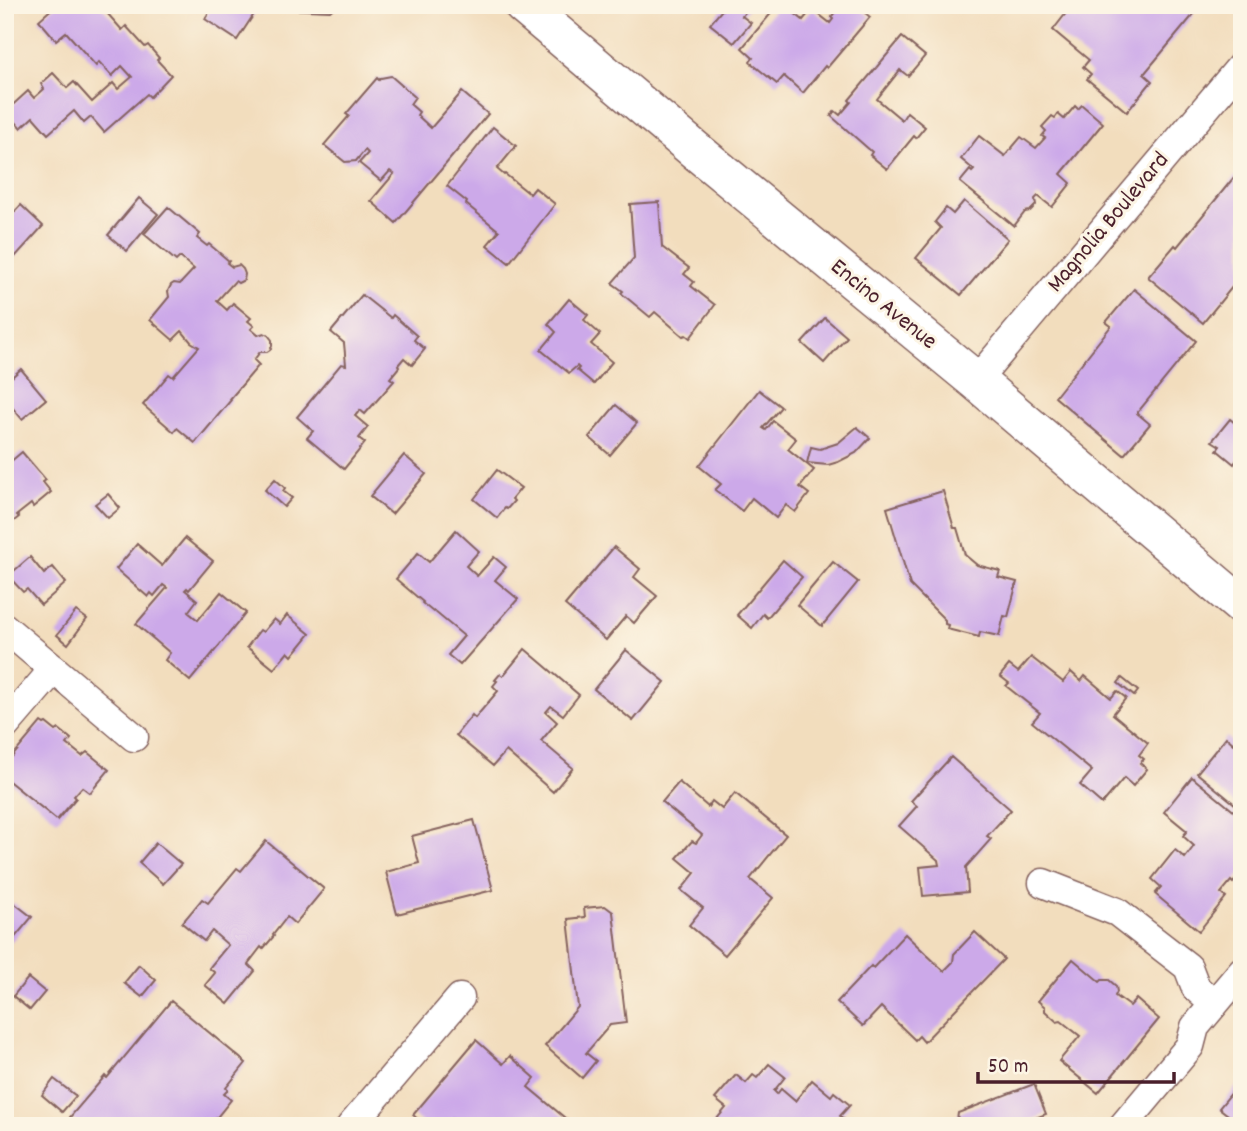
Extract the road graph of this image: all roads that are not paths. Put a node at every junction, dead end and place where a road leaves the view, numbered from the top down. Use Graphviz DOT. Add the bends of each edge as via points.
graph roads {
  1 [pos="523,5"];
  2 [pos="1242,65"];
  3 [pos="976,382"];
  4 [pos="1242,606"];
  5 [pos="5,628"];
  6 [pos="54,669"];
  7 [pos="5,726"];
  8 [pos="134,737"];
  9 [pos="1044,883"];
  10 [pos="1229,986"];
  11 [pos="460,998"];
  12 [pos="351,1126"];
  13 [pos="1123,1126"];
  1 -- 3 [label="street, Encino Avenue"];
  2 -- 3 [label="street, Magnolia Boulevard"];
  3 -- 4 [label="street, Encino Avenue"];
  5 -- 6 [label="street"];
  6 -- 7 [label="street"];
  6 -- 8 [label="street"];
  9 -- 10 [label="street" via="1117,912 1188,967 1196,988"];
  10 -- 13 [label="street" via="1195,1027 1190,1046"];
  11 -- 12 [label="street"];
}
